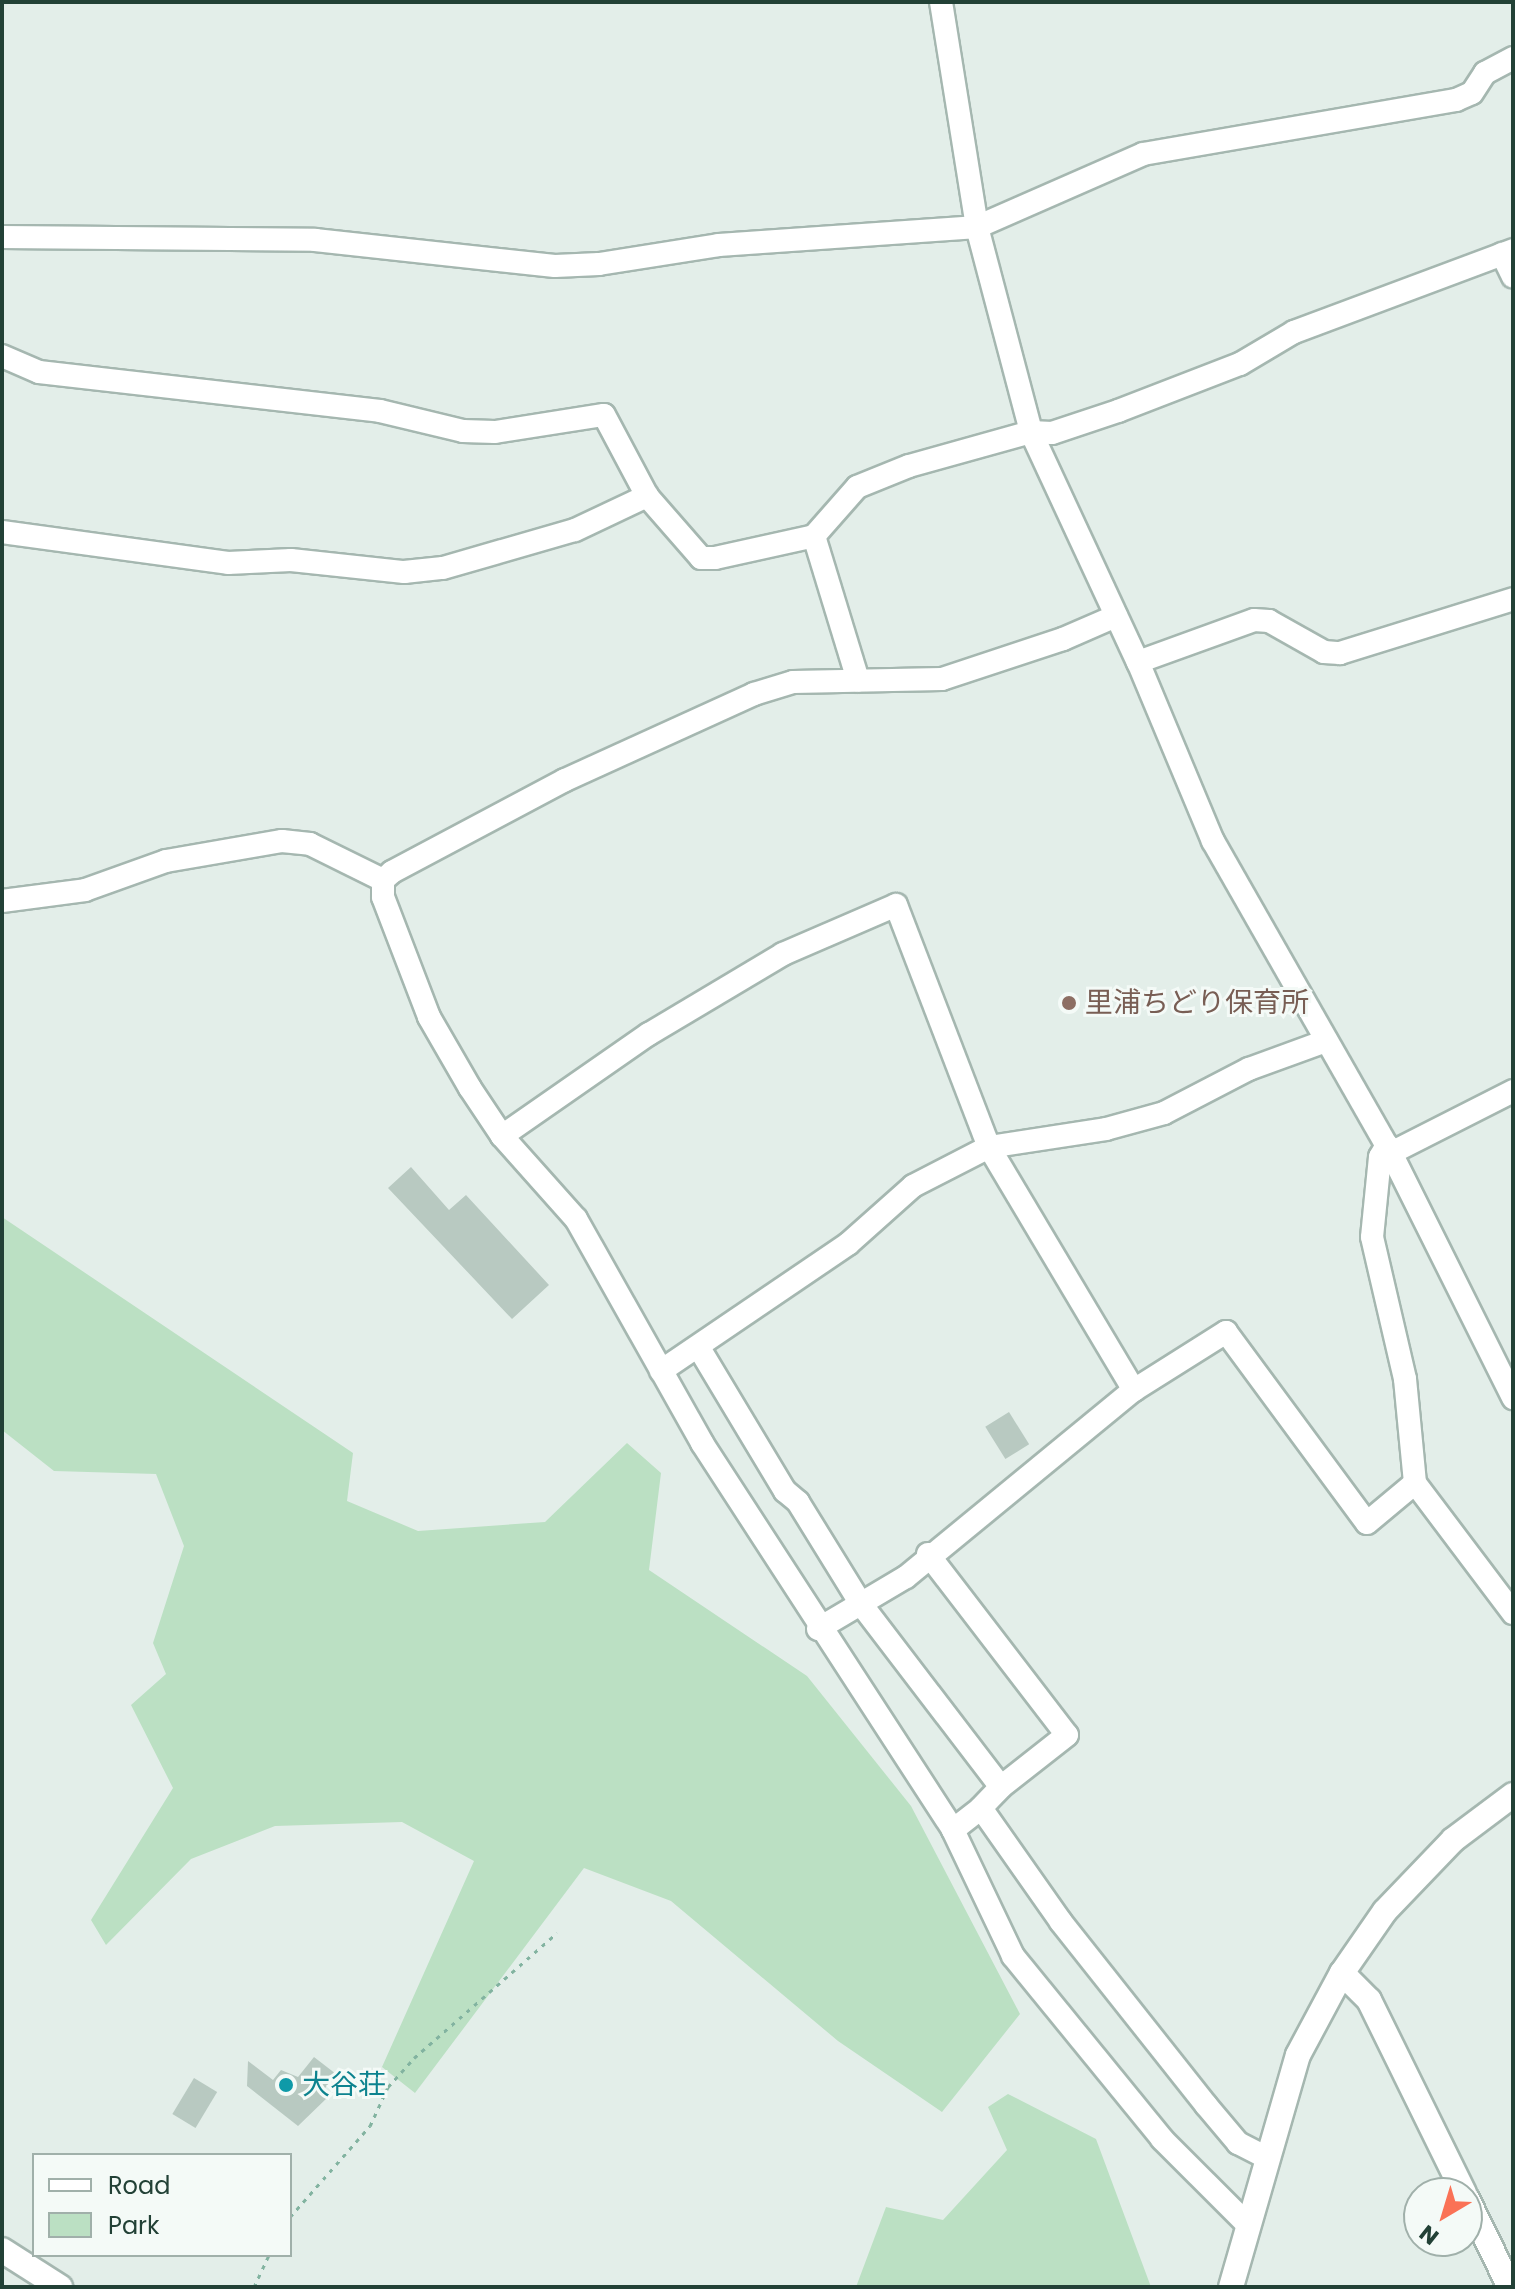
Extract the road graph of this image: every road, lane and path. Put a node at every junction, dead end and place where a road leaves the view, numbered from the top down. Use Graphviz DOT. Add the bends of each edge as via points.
graph roads {
  1 [pos="941,2"];
  2 [pos="1513,58"];
  3 [pos="977,227"];
  4 [pos="2,237"];
  5 [pos="1507,252"];
  6 [pos="1513,277"];
  7 [pos="2,356"];
  8 [pos="1031,432"];
  9 [pos="647,496"];
  10 [pos="2,532"];
  11 [pos="814,536"];
  12 [pos="1513,599"];
  13 [pos="1116,616"];
  14 [pos="1138,662"];
  15 [pos="858,680"];
  16 [pos="383,880"];
  17 [pos="2,901"];
  18 [pos="1326,1041"];
  19 [pos="1513,1091"];
  20 [pos="502,1136"];
  21 [pos="989,1147"];
  22 [pos="1389,1149"];
  23 [pos="699,1348"];
  24 [pos="661,1371"];
  25 [pos="1134,1390"];
  26 [pos="1513,1398"];
  27 [pos="1415,1483"];
  28 [pos="928,1554"];
  29 [pos="861,1604"];
  30 [pos="1513,1613"];
  31 [pos="818,1629"];
  32 [pos="1001,1787"];
  33 [pos="1513,1795"];
  34 [pos="981,1808"];
  35 [pos="953,1830"];
  36 [pos="557,1933"];
  37 [pos="1342,1973"];
  38 [pos="1268,2158"];
  39 [pos="1456,2177"];
  40 [pos="292,2215"];
  41 [pos="1248,2225"];
  42 [pos="1483,2232"];
  43 [pos="2,2250"];
  44 [pos="268,2257"];
  45 [pos="60,2287"];
  46 [pos="254,2287"];
  47 [pos="1231,2287"];
  48 [pos="1510,2287"];
  1 -- 3 [label="street"];
  2 -- 3 [label="street" via="1485,73 1472,93 1456,100 1143,154"];
  3 -- 4 [label="street" via="719,245 555,266 315,240"];
  3 -- 8 [label="street"];
  5 -- 6 [label="street"];
  5 -- 8 [label="street" via="1294,332 1197,383 1052,433"];
  7 -- 9 [label="street" via="39,372 351,407 463,431 495,432 604,415"];
  8 -- 11 [label="street" via="948,453 857,487"];
  8 -- 13 [label="street"];
  9 -- 10 [label="street" via="575,530 443,568 404,572 291,560 228,563"];
  9 -- 11 [label="street" via="701,558"];
  11 -- 15 [label="street"];
  12 -- 14 [label="street" via="1340,653 1324,652 1269,621 1254,620"];
  13 -- 14 [label="street"];
  13 -- 15 [label="street" via="942,679"];
  14 -- 18 [label="street" via="1213,841"];
  15 -- 16 [label="street" via="793,682 731,704 565,780"];
  16 -- 17 [label="street" via="310,844 282,841 166,861 85,890"];
  16 -- 20 [label="street" via="395,938 429,1017"];
  18 -- 21 [label="street" via="1249,1069 1164,1113 1106,1129 1005,1140"];
  18 -- 22 [label="street"];
  19 -- 22 [label="street"];
  20 -- 21 [label="street" via="649,1034 770,962 896,905"];
  20 -- 24 [label="street" via="576,1219"];
  21 -- 23 [label="street" via="913,1186 848,1244"];
  21 -- 25 [label="street"];
  22 -- 26 [label="street"];
  22 -- 27 [label="street" via="1380,1157 1372,1237 1405,1379"];
  23 -- 24 [label="street"];
  23 -- 29 [label="street"];
  24 -- 31 [label="street"];
  25 -- 27 [label="street" via="1226,1332 1367,1523"];
  25 -- 28 [label="street"];
  27 -- 30 [label="street"];
  28 -- 29 [label="street" via="906,1577"];
  28 -- 32 [label="street" via="1067,1735"];
  29 -- 31 [label="street"];
  29 -- 32 [label="street"];
  31 -- 35 [label="street"];
  32 -- 34 [label="street"];
  33 -- 37 [label="street" via="1453,1840 1394,1901"];
  34 -- 35 [label="street"];
  34 -- 38 [label="street" via="1061,1922 1206,2105 1238,2143"];
  35 -- 41 [label="street" via="1013,1956 1054,2011 1171,2150"];
  36 -- 40 [label="path" via="414,2058 388,2087 370,2126"];
  37 -- 38 [label="street" via="1298,2055"];
  37 -- 39 [label="street" via="1369,2000"];
  38 -- 41 [label="street"];
  41 -- 47 [label="street"];
  42 -- 48 [label="street"];
  43 -- 45 [label="street"];
  44 -- 46 [label="path"];
}
